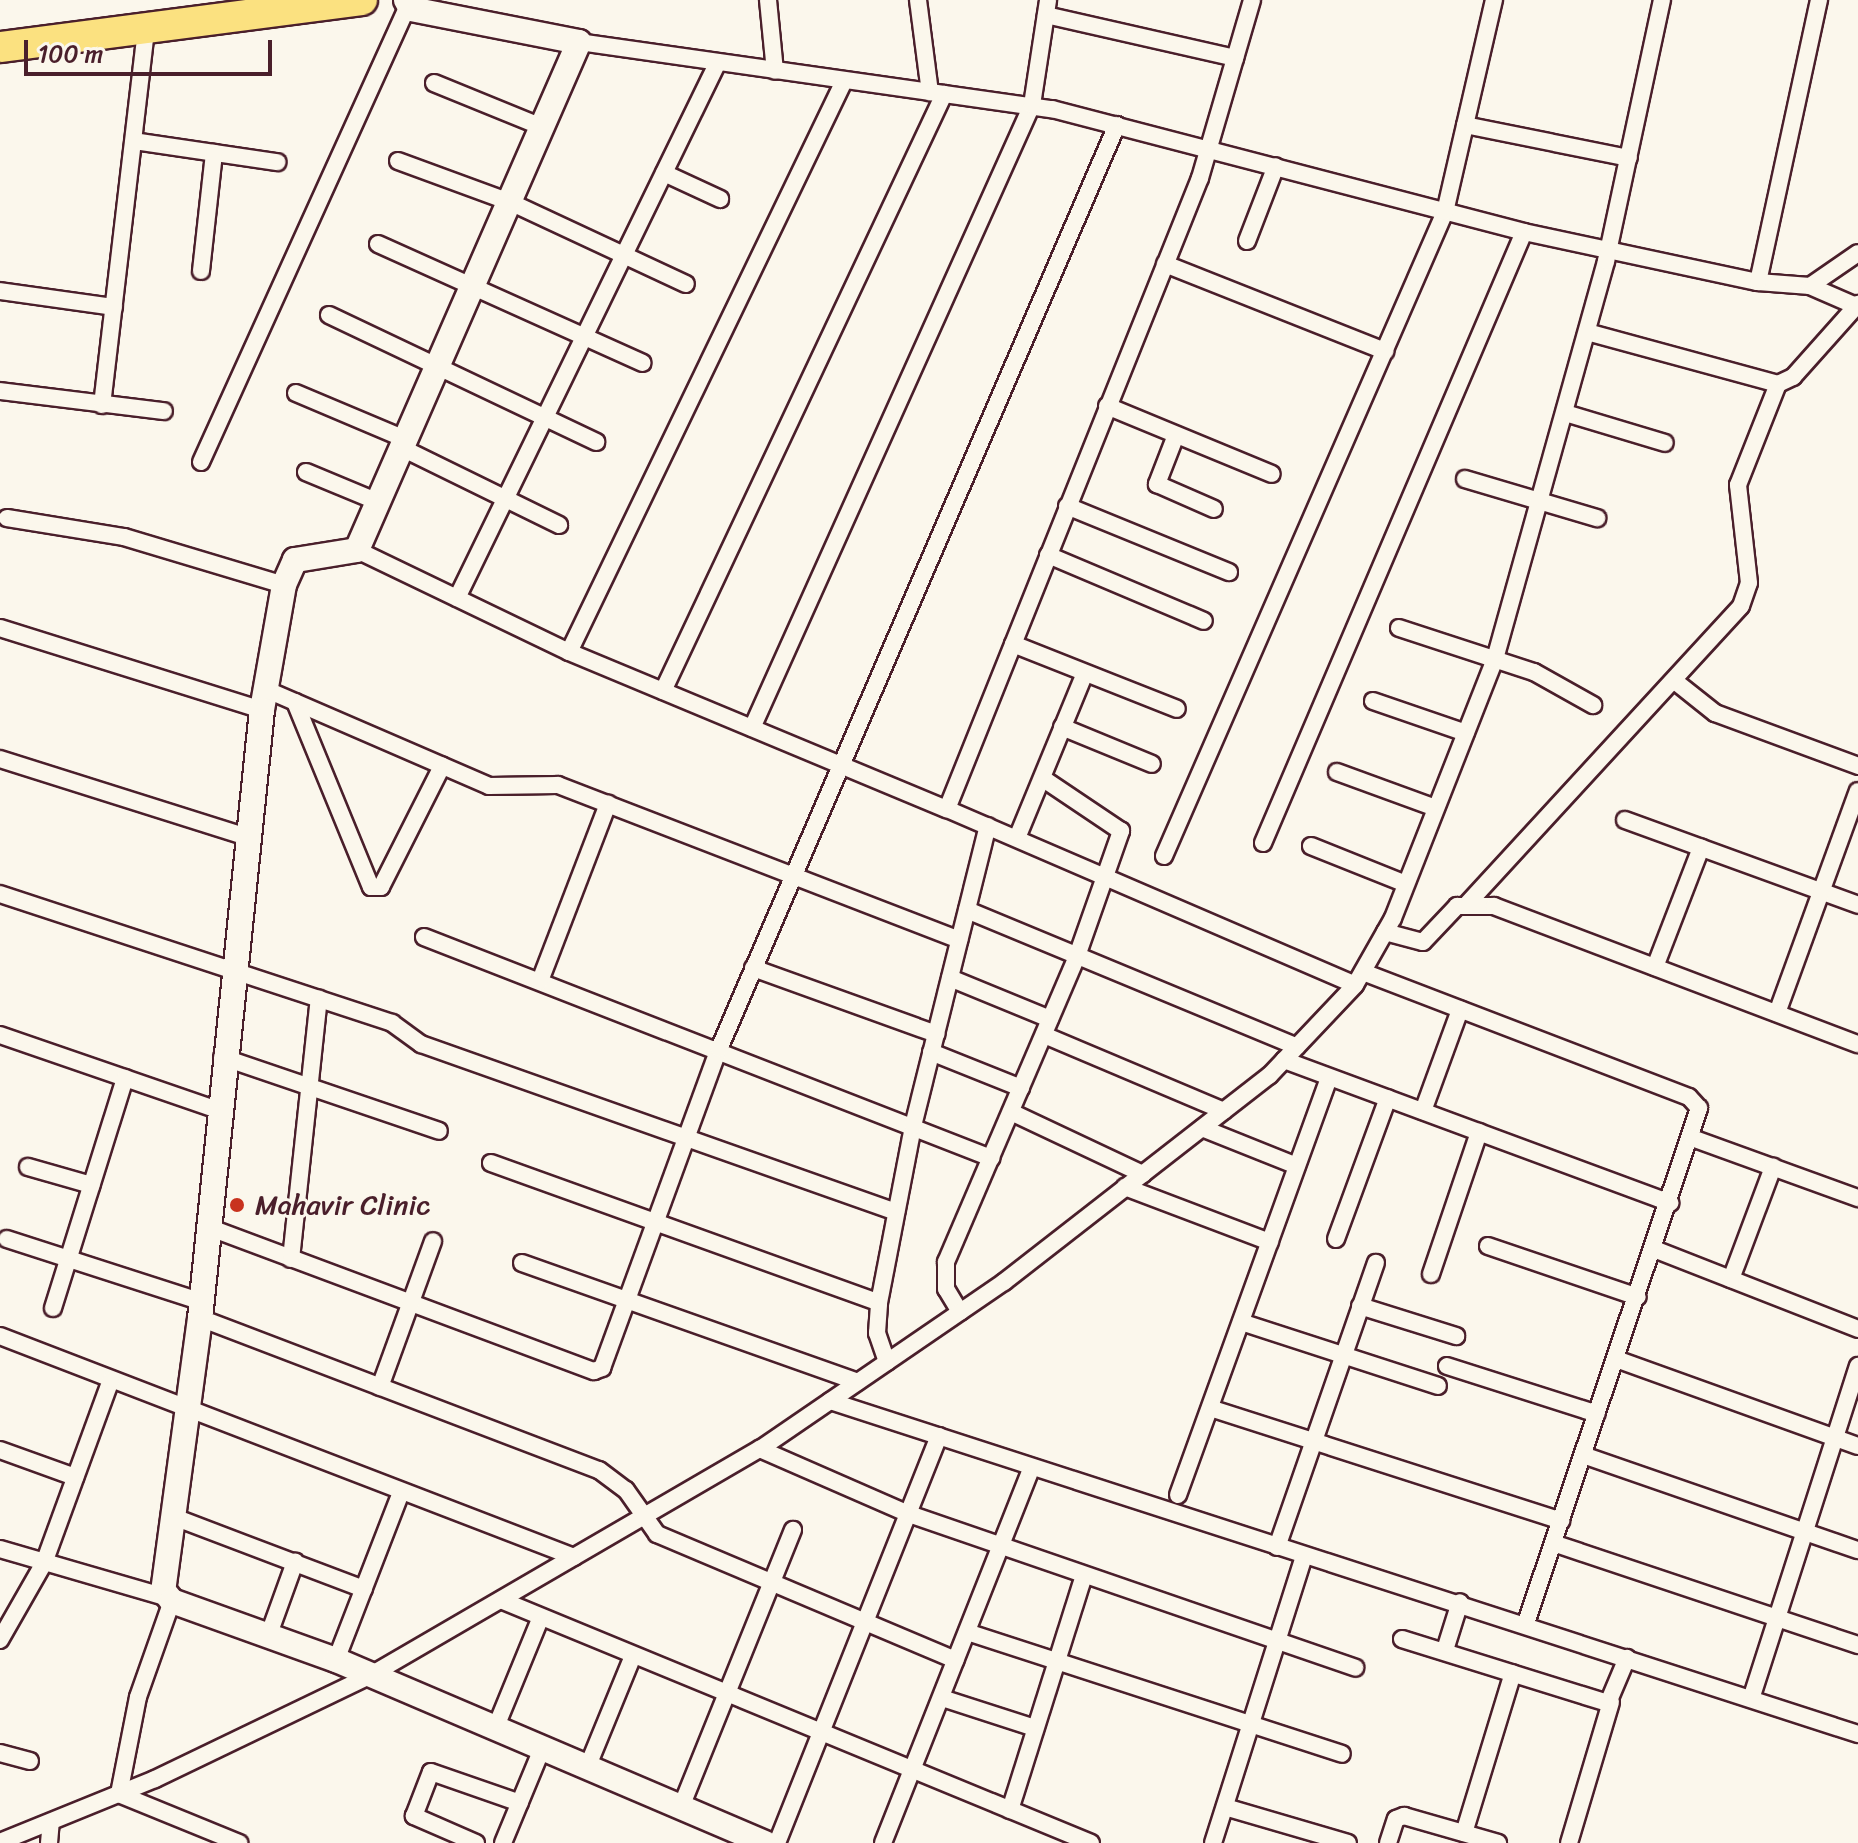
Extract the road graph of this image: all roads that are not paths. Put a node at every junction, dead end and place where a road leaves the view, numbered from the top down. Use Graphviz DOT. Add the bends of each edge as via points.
graph roads {
  1 [pos="249,0"];
  2 [pos="362,0"];
  3 [pos="768,0"];
  4 [pos="918,0"];
  5 [pos="1252,0"];
  6 [pos="1494,0"];
  7 [pos="1662,0"];
  8 [pos="1819,0"];
  9 [pos="407,4"];
  10 [pos="1047,7"];
  11 [pos="0,32"];
  12 [pos="146,32"];
  13 [pos="579,42"];
  14 [pos="0,47"];
  15 [pos="1235,58"];
  16 [pos="718,62"];
  17 [pos="775,71"];
  18 [pos="844,81"];
  19 [pos="434,83"];
  20 [pos="937,93"];
  21 [pos="1032,105"];
  22 [pos="1117,125"];
  23 [pos="1465,125"];
  24 [pos="542,127"];
  25 [pos="134,141"];
  26 [pos="1210,147"];
  27 [pos="214,153"];
  28 [pos="1629,158"];
  29 [pos="398,161"];
  30 [pos="277,162"];
  31 [pos="1276,166"];
  32 [pos="664,173"];
  33 [pos="720,199"];
  34 [pos="510,202"];
  35 [pos="1445,212"];
  36 [pos="1524,232"];
  37 [pos="1247,241"];
  38 [pos="378,244"];
  39 [pos="1609,251"];
  40 [pos="1858,253"];
  41 [pos="624,254"];
  42 [pos="1165,264"];
  43 [pos="201,271"];
  44 [pos="1758,282"];
  45 [pos="473,283"];
  46 [pos="686,284"];
  47 [pos="1810,286"];
  48 [pos="0,291"];
  49 [pos="1857,305"];
  50 [pos="114,307"];
  51 [pos="329,315"];
  52 [pos="1587,332"];
  53 [pos="585,335"];
  54 [pos="1385,351"];
  55 [pos="438,362"];
  56 [pos="643,363"];
  57 [pos="1778,384"];
  58 [pos="0,391"];
  59 [pos="296,393"];
  60 [pos="102,405"];
  61 [pos="1107,406"];
  62 [pos="164,411"];
  63 [pos="1565,413"];
  64 [pos="545,416"];
  65 [pos="1176,435"];
  66 [pos="596,442"];
  67 [pos="403,443"];
  68 [pos="1665,443"];
  69 [pos="201,462"];
  70 [pos="306,472"];
  71 [pos="1272,474"];
  72 [pos="1465,479"];
  73 [pos="506,499"];
  74 [pos="1540,500"];
  75 [pos="378,502"];
  76 [pos="1067,506"];
  77 [pos="1214,509"];
  78 [pos="7,518"];
  79 [pos="1597,518"];
  80 [pos="559,525"];
  81 [pos="357,550"];
  82 [pos="1048,555"];
  83 [pos="1229,572"];
  84 [pos="284,585"];
  85 [pos="457,598"];
  86 [pos="1204,621"];
  87 [pos="0,628"];
  88 [pos="1399,628"];
  89 [pos="1013,644"];
  90 [pos="569,652"];
  91 [pos="1495,659"];
  92 [pos="1085,673"];
  93 [pos="1676,682"];
  94 [pos="663,691"];
  95 [pos="264,700"];
  96 [pos="1373,701"];
  97 [pos="295,702"];
  98 [pos="1593,705"];
  99 [pos="1177,709"];
  100 [pos="1062,727"];
  101 [pos="752,728"];
  102 [pos="1466,733"];
  103 [pos="0,759"];
  104 [pos="839,764"];
  105 [pos="1152,764"];
  106 [pos="442,766"];
  107 [pos="1858,766"];
  108 [pos="1337,772"];
  109 [pos="1042,778"];
  110 [pos="1858,791"];
  111 [pos="608,804"];
  112 [pos="1436,808"];
  113 [pos="947,809"];
  114 [pos="1625,820"];
  115 [pos="988,826"];
  116 [pos="247,837"];
  117 [pos="1017,838"];
  118 [pos="1263,843"];
  119 [pos="1311,846"];
  120 [pos="1701,848"];
  121 [pos="1164,856"];
  122 [pos="792,876"];
  123 [pos="1106,878"];
  124 [pos="1406,884"];
  125 [pos="1822,892"];
  126 [pos="0,894"];
  127 [pos="1468,903"];
  128 [pos="1858,905"];
  129 [pos="967,910"];
  130 [pos="1385,932"];
  131 [pos="424,937"];
  132 [pos="959,940"];
  133 [pos="1077,956"];
  134 [pos="1655,967"];
  135 [pos="753,968"];
  136 [pos="231,971"];
  137 [pos="950,978"];
  138 [pos="1359,979"];
  139 [pos="540,981"];
  140 [pos="319,999"];
  141 [pos="1460,1010"];
  142 [pos="1777,1013"];
  143 [pos="1050,1019"];
  144 [pos="936,1034"];
  145 [pos="0,1035"];
  146 [pos="1044,1035"];
  147 [pos="1858,1044"];
  148 [pos="1297,1047"];
  149 [pos="719,1049"];
  150 [pos="931,1052"];
  151 [pos="222,1057"];
  152 [pos="1284,1060"];
  153 [pos="1329,1077"];
  154 [pos="125,1078"];
  155 [pos="309,1087"];
  156 [pos="1021,1088"];
  157 [pos="1388,1098"];
  158 [pos="218,1110"];
  159 [pos="1224,1111"];
  160 [pos="1423,1111"];
  161 [pos="1011,1112"];
  162 [pos="913,1126"];
  163 [pos="1202,1128"];
  164 [pos="439,1131"];
  165 [pos="1479,1132"];
  166 [pos="687,1137"];
  167 [pos="1692,1138"];
  168 [pos="991,1158"];
  169 [pos="491,1163"];
  170 [pos="1297,1166"];
  171 [pos="28,1167"];
  172 [pos="1773,1167"];
  173 [pos="1143,1174"];
  174 [pos="91,1185"];
  175 [pos="1125,1187"];
  176 [pos="1858,1198"];
  177 [pos="1670,1203"];
  178 [pos="896,1212"];
  179 [pos="657,1219"];
  180 [pos="208,1227"];
  181 [pos="7,1239"];
  182 [pos="1336,1239"];
  183 [pos="433,1241"];
  184 [pos="1270,1242"];
  185 [pos="1488,1246"];
  186 [pos="1654,1249"];
  187 [pos="68,1258"];
  188 [pos="291,1259"];
  189 [pos="522,1263"];
  190 [pos="1376,1263"];
  191 [pos="1431,1274"];
  192 [pos="1731,1279"];
  193 [pos="1638,1297"];
  194 [pos="627,1300"];
  195 [pos="879,1303"];
  196 [pos="411,1304"];
  197 [pos="1360,1306"];
  198 [pos="53,1308"];
  199 [pos="201,1310"];
  200 [pos="960,1312"];
  201 [pos="1241,1322"];
  202 [pos="1858,1329"];
  203 [pos="0,1336"];
  204 [pos="1456,1336"];
  205 [pos="1341,1356"];
  206 [pos="1616,1359"];
  207 [pos="887,1362"];
  208 [pos="1447,1366"];
  209 [pos="1858,1366"];
  210 [pos="111,1380"];
  211 [pos="858,1382"];
  212 [pos="1438,1386"];
  213 [pos="380,1387"];
  214 [pos="830,1401"];
  215 [pos="1210,1408"];
  216 [pos="185,1409"];
  217 [pos="1597,1414"];
  218 [pos="939,1436"];
  219 [pos="1833,1436"];
  220 [pos="1312,1443"];
  221 [pos="1858,1446"];
  222 [pos="760,1449"];
  223 [pos="0,1450"];
  224 [pos="1583,1455"];
  225 [pos="1032,1467"];
  226 [pos="75,1477"];
  227 [pos="401,1492"];
  228 [pos="1178,1495"];
  229 [pos="909,1514"];
  230 [pos="174,1517"];
  231 [pos="643,1517"];
  232 [pos="1561,1521"];
  233 [pos="793,1530"];
  234 [pos="1806,1530"];
  235 [pos="1553,1543"];
  236 [pos="1002,1547"];
  237 [pos="1277,1547"];
  238 [pos="0,1549"];
  239 [pos="1858,1550"];
  240 [pos="1304,1556"];
  241 [pos="574,1557"];
  242 [pos="295,1562"];
  243 [pos="44,1563"];
  244 [pos="1084,1575"];
  245 [pos="771,1585"];
  246 [pos="364,1589"];
  247 [pos="168,1599"];
  248 [pos="501,1600"];
  249 [pos="1460,1602"];
  250 [pos="541,1617"];
  251 [pos="1778,1619"];
  252 [pos="865,1623"];
  253 [pos="1526,1623"];
  254 [pos="967,1632"];
  255 [pos="269,1634"];
  256 [pos="1402,1639"];
  257 [pos="0,1640"];
  258 [pos="1276,1643"];
  259 [pos="1858,1645"];
  260 [pos="1445,1650"];
  261 [pos="633,1656"];
  262 [pos="1627,1658"];
  263 [pos="336,1660"];
  264 [pos="956,1660"];
  265 [pos="1057,1660"];
  266 [pos="1355,1668"];
  267 [pos="1513,1673"];
  268 [pos="371,1675"];
  269 [pos="726,1696"];
  270 [pos="942,1698"];
  271 [pos="1751,1699"];
  272 [pos="1611,1702"];
  273 [pos="1251,1725"];
  274 [pos="1035,1728"];
  275 [pos="495,1729"];
  276 [pos="1858,1734"];
  277 [pos="820,1735"];
  278 [pos="542,1749"];
  279 [pos="0,1753"];
  280 [pos="1342,1754"];
  281 [pos="30,1761"];
  282 [pos="587,1768"];
  283 [pos="914,1772"];
  284 [pos="119,1794"];
  285 [pos="520,1803"];
  286 [pos="681,1807"];
  287 [pos="1225,1807"];
  288 [pos="1010,1810"];
  289 [pos="51,1822"];
  290 [pos="1464,1833"];
  291 [pos="0,1842"];
  292 [pos="765,1842"];
  293 [pos="1492,1842"];
  294 [pos="49,1843"];
  295 [pos="239,1843"];
  296 [pos="476,1843"];
  297 [pos="503,1843"];
  298 [pos="883,1843"];
  299 [pos="1091,1843"];
  300 [pos="1213,1843"];
  301 [pos="1348,1843"];
  302 [pos="1388,1843"];
  303 [pos="1569,1843"];
  1 -- 11 [label="highway"];
  2 -- 12 [label="highway"];
  3 -- 17 [label="street"];
  4 -- 20 [label="street"];
  5 -- 15 [label="street"];
  6 -- 23 [label="street"];
  7 -- 28 [label="street"];
  8 -- 44 [label="street"];
  9 -- 13 [label="street"];
  9 -- 69 [label="street"];
  10 -- 15 [label="street"];
  10 -- 21 [label="street"];
  12 -- 14 [label="highway"];
  12 -- 25 [label="street"];
  13 -- 16 [label="street"];
  13 -- 24 [label="street"];
  15 -- 26 [label="street"];
  16 -- 17 [label="street"];
  16 -- 32 [label="street"];
  17 -- 18 [label="street"];
  18 -- 20 [label="street"];
  18 -- 90 [label="street"];
  19 -- 24 [label="street"];
  20 -- 21 [label="street"];
  20 -- 94 [label="street"];
  21 -- 22 [label="street"];
  21 -- 101 [label="street"];
  22 -- 26 [label="street"];
  22 -- 104 [label="street"];
  23 -- 28 [label="street"];
  23 -- 35 [label="street"];
  24 -- 34 [label="street"];
  25 -- 27 [label="street"];
  25 -- 50 [label="street"];
  26 -- 31 [label="street"];
  26 -- 42 [label="street"];
  27 -- 30 [label="street"];
  27 -- 43 [label="street"];
  28 -- 39 [label="street"];
  29 -- 34 [label="street"];
  31 -- 35 [label="street"];
  31 -- 37 [label="street"];
  32 -- 33 [label="street"];
  32 -- 41 [label="street"];
  34 -- 41 [label="street"];
  34 -- 45 [label="street"];
  35 -- 36 [label="street"];
  35 -- 54 [label="street"];
  36 -- 39 [label="street"];
  36 -- 118 [label="street"];
  38 -- 45 [label="street"];
  39 -- 44 [label="street"];
  39 -- 52 [label="street"];
  40 -- 47 [label="street"];
  41 -- 46 [label="street"];
  41 -- 53 [label="street"];
  42 -- 54 [label="street"];
  42 -- 61 [label="street"];
  44 -- 47 [label="street"];
  45 -- 53 [label="street"];
  45 -- 55 [label="street"];
  47 -- 49 [label="street"];
  48 -- 50 [label="street"];
  49 -- 57 [label="street" via="1793,377"];
  50 -- 60 [label="street"];
  51 -- 55 [label="street"];
  52 -- 57 [label="street"];
  52 -- 63 [label="street"];
  53 -- 56 [label="street"];
  53 -- 64 [label="street"];
  54 -- 121 [label="street"];
  55 -- 64 [label="street"];
  55 -- 67 [label="street"];
  57 -- 93 [label="street" via="1738,485 1747,596"];
  58 -- 60 [label="street"];
  59 -- 67 [label="street"];
  60 -- 62 [label="street"];
  61 -- 65 [label="street"];
  61 -- 76 [label="street"];
  63 -- 68 [label="street"];
  63 -- 74 [label="street"];
  64 -- 66 [label="street"];
  64 -- 73 [label="street"];
  65 -- 71 [label="street"];
  65 -- 77 [label="street" via="1157,484"];
  67 -- 73 [label="street"];
  67 -- 75 [label="street"];
  70 -- 75 [label="street"];
  72 -- 74 [label="street"];
  73 -- 80 [label="street"];
  73 -- 85 [label="street"];
  74 -- 79 [label="street"];
  74 -- 91 [label="street"];
  75 -- 81 [label="street"];
  76 -- 82 [label="street"];
  76 -- 83 [label="street"];
  78 -- 84 [label="street" via="124,537"];
  81 -- 84 [label="street" via="295,560"];
  81 -- 85 [label="street"];
  82 -- 86 [label="street"];
  82 -- 89 [label="street"];
  84 -- 95 [label="street"];
  85 -- 90 [label="street"];
  87 -- 95 [label="street"];
  88 -- 91 [label="street"];
  89 -- 92 [label="street"];
  89 -- 113 [label="street"];
  90 -- 94 [label="street"];
  91 -- 98 [label="street"];
  91 -- 102 [label="street"];
  92 -- 99 [label="street"];
  92 -- 100 [label="street"];
  93 -- 107 [label="street" via="1715,713"];
  93 -- 127 [label="street"];
  94 -- 101 [label="street"];
  95 -- 97 [label="street"];
  95 -- 116 [label="street"];
  96 -- 102 [label="street"];
  97 -- 106 [label="street"];
  97 -- 106 [label="street" via="371,887 381,887"];
  100 -- 105 [label="street"];
  100 -- 109 [label="street"];
  101 -- 104 [label="street"];
  102 -- 112 [label="street"];
  103 -- 116 [label="street"];
  104 -- 113 [label="street"];
  104 -- 122 [label="street"];
  106 -- 111 [label="street" via="496,788 549,782"];
  108 -- 112 [label="street"];
  109 -- 117 [label="street"];
  109 -- 123 [label="street" via="1120,825"];
  110 -- 125 [label="street"];
  111 -- 122 [label="street"];
  111 -- 139 [label="street"];
  112 -- 124 [label="street"];
  113 -- 115 [label="street"];
  114 -- 120 [label="street"];
  115 -- 117 [label="street"];
  115 -- 129 [label="street"];
  116 -- 136 [label="street"];
  117 -- 123 [label="street"];
  119 -- 124 [label="street"];
  120 -- 125 [label="street"];
  120 -- 134 [label="street"];
  122 -- 132 [label="street"];
  122 -- 135 [label="street"];
  123 -- 133 [label="street"];
  123 -- 138 [label="street"];
  124 -- 130 [label="street"];
  125 -- 128 [label="street"];
  125 -- 142 [label="street"];
  126 -- 136 [label="street"];
  127 -- 130 [label="street" via="1423,942"];
  127 -- 134 [label="street"];
  129 -- 132 [label="street"];
  129 -- 133 [label="street"];
  130 -- 138 [label="street"];
  131 -- 139 [label="street"];
  132 -- 137 [label="street"];
  133 -- 143 [label="street"];
  133 -- 148 [label="street"];
  134 -- 142 [label="street"];
  135 -- 144 [label="street"];
  135 -- 149 [label="street"];
  136 -- 140 [label="street"];
  136 -- 151 [label="street"];
  137 -- 143 [label="street"];
  137 -- 144 [label="street"];
  138 -- 141 [label="street"];
  138 -- 148 [label="street"];
  139 -- 149 [label="street"];
  140 -- 155 [label="street"];
  140 -- 166 [label="street" via="392,1023 421,1044"];
  141 -- 160 [label="street"];
  141 -- 167 [label="street" via="1689,1097 1699,1108"];
  142 -- 147 [label="street"];
  143 -- 146 [label="street"];
  144 -- 150 [label="street"];
  145 -- 154 [label="street"];
  146 -- 156 [label="street"];
  146 -- 159 [label="street"];
  148 -- 152 [label="street"];
  149 -- 162 [label="street"];
  149 -- 166 [label="street"];
  150 -- 156 [label="street"];
  150 -- 162 [label="street"];
  151 -- 155 [label="street"];
  151 -- 158 [label="street"];
  152 -- 153 [label="street"];
  152 -- 159 [label="street"];
  153 -- 157 [label="street"];
  153 -- 170 [label="street"];
  154 -- 158 [label="street"];
  154 -- 174 [label="street"];
  155 -- 164 [label="street"];
  155 -- 188 [label="street"];
  156 -- 161 [label="street"];
  157 -- 160 [label="street"];
  157 -- 182 [label="street"];
  158 -- 180 [label="street"];
  159 -- 163 [label="street"];
  160 -- 165 [label="street"];
  161 -- 168 [label="street"];
  161 -- 173 [label="street"];
  162 -- 168 [label="street"];
  162 -- 178 [label="street"];
  163 -- 170 [label="street"];
  163 -- 173 [label="street"];
  165 -- 177 [label="street"];
  165 -- 191 [label="street"];
  166 -- 178 [label="street"];
  166 -- 179 [label="street"];
  167 -- 172 [label="street"];
  167 -- 177 [label="street"];
  168 -- 200 [label="street" via="946,1262 946,1289"];
  169 -- 179 [label="street"];
  170 -- 184 [label="street"];
  171 -- 174 [label="street"];
  172 -- 176 [label="street"];
  172 -- 192 [label="street"];
  173 -- 175 [label="street"];
  174 -- 187 [label="street"];
  175 -- 184 [label="street"];
  175 -- 200 [label="street"];
  177 -- 186 [label="street"];
  178 -- 195 [label="street"];
  179 -- 194 [label="street"];
  179 -- 195 [label="street"];
  180 -- 188 [label="street"];
  180 -- 199 [label="street"];
  181 -- 187 [label="street"];
  183 -- 196 [label="street"];
  184 -- 201 [label="street"];
  185 -- 193 [label="street"];
  186 -- 192 [label="street"];
  186 -- 193 [label="street"];
  187 -- 198 [label="street"];
  187 -- 199 [label="street"];
  188 -- 196 [label="street"];
  189 -- 194 [label="street"];
  190 -- 197 [label="street"];
  192 -- 202 [label="street"];
  193 -- 206 [label="street"];
  194 -- 196 [label="street" via="599,1372"];
  194 -- 211 [label="street"];
  195 -- 207 [label="street" via="877,1333"];
  196 -- 213 [label="street"];
  197 -- 204 [label="street"];
  197 -- 205 [label="street"];
  199 -- 213 [label="street"];
  199 -- 216 [label="street"];
  200 -- 207 [label="street"];
  201 -- 205 [label="street"];
  201 -- 215 [label="street"];
  203 -- 210 [label="street"];
  205 -- 212 [label="street"];
  205 -- 220 [label="street"];
  206 -- 217 [label="street"];
  206 -- 219 [label="street"];
  207 -- 211 [label="street"];
  208 -- 217 [label="street"];
  209 -- 219 [label="street"];
  210 -- 216 [label="street"];
  210 -- 226 [label="street"];
  211 -- 214 [label="street"];
  213 -- 231 [label="street" via="599,1470 626,1490"];
  214 -- 218 [label="street"];
  214 -- 222 [label="street"];
  215 -- 220 [label="street"];
  215 -- 228 [label="street"];
  216 -- 227 [label="street"];
  216 -- 230 [label="street"];
  217 -- 224 [label="street"];
  218 -- 225 [label="street"];
  218 -- 229 [label="street"];
  219 -- 221 [label="street"];
  219 -- 234 [label="street"];
  220 -- 232 [label="street"];
  220 -- 237 [label="street"];
  222 -- 229 [label="street"];
  222 -- 231 [label="street"];
  223 -- 226 [label="street"];
  224 -- 232 [label="street"];
  224 -- 234 [label="street"];
  225 -- 236 [label="street"];
  225 -- 237 [label="street"];
  226 -- 243 [label="street"];
  227 -- 241 [label="street"];
  227 -- 246 [label="street"];
  229 -- 236 [label="street"];
  229 -- 252 [label="street"];
  230 -- 242 [label="street"];
  230 -- 247 [label="street"];
  231 -- 241 [label="street"];
  231 -- 245 [label="street" via="657,1534"];
  232 -- 235 [label="street"];
  233 -- 245 [label="street"];
  234 -- 239 [label="street"];
  234 -- 251 [label="street"];
  235 -- 251 [label="street"];
  235 -- 253 [label="street"];
  236 -- 244 [label="street"];
  236 -- 254 [label="street"];
  237 -- 240 [label="street"];
  238 -- 243 [label="street"];
  240 -- 249 [label="street"];
  240 -- 258 [label="street"];
  241 -- 248 [label="street"];
  242 -- 246 [label="street"];
  242 -- 255 [label="street"];
  243 -- 247 [label="street"];
  243 -- 257 [label="street"];
  244 -- 258 [label="street"];
  244 -- 265 [label="street"];
  245 -- 252 [label="street"];
  245 -- 269 [label="street"];
  246 -- 263 [label="street"];
  247 -- 255 [label="street"];
  247 -- 284 [label="street" via="138,1697"];
  248 -- 250 [label="street"];
  248 -- 268 [label="street"];
  249 -- 253 [label="street"];
  249 -- 260 [label="street"];
  250 -- 261 [label="street"];
  250 -- 275 [label="street"];
  251 -- 259 [label="street"];
  251 -- 271 [label="street"];
  252 -- 264 [label="street"];
  252 -- 277 [label="street"];
  253 -- 262 [label="street"];
  254 -- 264 [label="street"];
  254 -- 265 [label="street"];
  255 -- 263 [label="street"];
  256 -- 260 [label="street"];
  258 -- 266 [label="street"];
  258 -- 273 [label="street"];
  260 -- 267 [label="street"];
  261 -- 269 [label="street"];
  261 -- 282 [label="street"];
  262 -- 271 [label="street"];
  262 -- 272 [label="street"];
  263 -- 268 [label="street"];
  264 -- 270 [label="street"];
  265 -- 273 [label="street"];
  265 -- 274 [label="street"];
  267 -- 272 [label="street"];
  267 -- 290 [label="street"];
  268 -- 275 [label="street"];
  268 -- 284 [label="street"];
  269 -- 277 [label="street"];
  269 -- 286 [label="street"];
  270 -- 274 [label="street"];
  270 -- 283 [label="street"];
  271 -- 276 [label="street"];
  272 -- 303 [label="street"];
  273 -- 280 [label="street"];
  273 -- 287 [label="street"];
  274 -- 288 [label="street"];
  275 -- 278 [label="street"];
  277 -- 283 [label="street"];
  277 -- 292 [label="street"];
  278 -- 282 [label="street"];
  278 -- 285 [label="street"];
  279 -- 281 [label="street"];
  282 -- 286 [label="street"];
  283 -- 288 [label="street"];
  283 -- 298 [label="street"];
  284 -- 289 [label="street"];
  284 -- 295 [label="street"];
  285 -- 296 [label="street" via="431,1772 414,1816"];
  285 -- 297 [label="street"];
  286 -- 292 [label="street"];
  287 -- 300 [label="street"];
  287 -- 301 [label="street"];
  288 -- 299 [label="street"];
  289 -- 291 [label="street"];
  289 -- 294 [label="street"];
  290 -- 293 [label="street"];
  290 -- 302 [label="street" via="1399,1816"];
}
